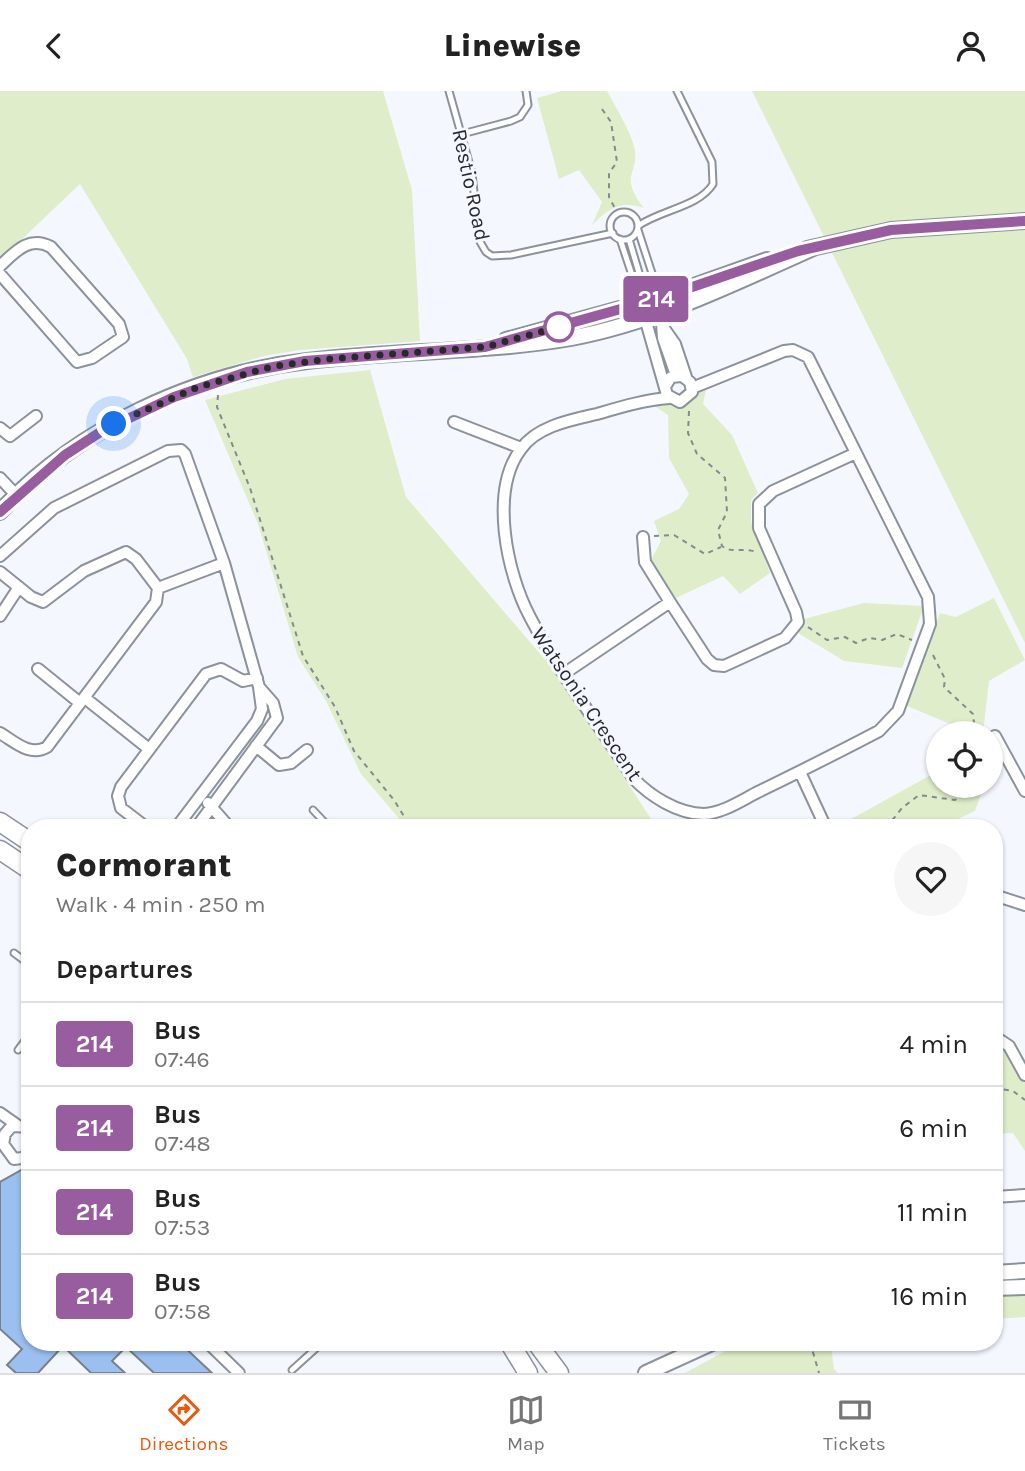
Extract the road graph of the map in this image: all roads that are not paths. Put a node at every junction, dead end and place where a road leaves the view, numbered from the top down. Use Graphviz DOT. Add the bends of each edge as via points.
graph roads {
  1 [pos="449,91"];
  2 [pos="526,91"];
  3 [pos="677,91"];
  4 [pos="461,134"];
  5 [pos="654,215"];
  6 [pos="635,217"];
  7 [pos="1025,221"];
  8 [pos="611,225"];
  9 [pos="638,228"];
  10 [pos="613,233"];
  11 [pos="594,236"];
  12 [pos="620,239"];
  13 [pos="629,239"];
  14 [pos="0,266"];
  15 [pos="0,274"];
  16 [pos="640,287"];
  17 [pos="643,310"];
  18 [pos="661,312"];
  19 [pos="686,380"];
  20 [pos="667,391"];
  21 [pos="36,416"];
  22 [pos="454,422"];
  23 [pos="0,428"];
  24 [pos="521,447"];
  25 [pos="856,453"];
  26 [pos="0,478"];
  27 [pos="16,495"];
  28 [pos="0,512"];
  29 [pos="643,537"];
  30 [pos="0,557"];
  31 [pos="224,563"];
  32 [pos="0,572"];
  33 [pos="19,587"];
  34 [pos="158,588"];
  35 [pos="670,602"];
  36 [pos="0,616"];
  37 [pos="38,669"];
  38 [pos="565,673"];
  39 [pos="258,682"];
  40 [pos="82,701"];
  41 [pos="0,733"];
  42 [pos="256,746"];
  43 [pos="149,749"];
  44 [pos="307,750"];
  45 [pos="1003,754"];
  46 [pos="800,772"];
  47 [pos="1025,791"];
  48 [pos="200,796"];
  49 [pos="212,806"];
  50 [pos="313,810"];
  51 [pos="136,819"];
  52 [pos="183,819"];
  53 [pos="203,819"];
  54 [pos="223,819"];
  55 [pos="322,819"];
  56 [pos="821,819"];
  57 [pos="0,823"];
  58 [pos="21,836"];
  59 [pos="0,850"];
  60 [pos="21,864"];
  61 [pos="1003,898"];
  62 [pos="1025,905"];
  63 [pos="14,953"];
  64 [pos="21,958"];
  65 [pos="1003,1042"];
  66 [pos="21,1046"];
  67 [pos="18,1050"];
  68 [pos="1025,1075"];
  69 [pos="0,1113"];
  70 [pos="17,1125"];
  71 [pos="21,1126"];
  72 [pos="2,1135"];
  73 [pos="21,1159"];
  74 [pos="1025,1195"];
  75 [pos="1003,1196"];
  76 [pos="1025,1271"];
  77 [pos="1003,1272"];
  78 [pos="1025,1287"];
  79 [pos="1003,1288"];
  80 [pos="216,1351"];
  81 [pos="313,1351"];
  82 [pos="515,1351"];
  83 [pos="543,1351"];
  84 [pos="697,1351"];
  85 [pos="683,1358"];
  86 [pos="292,1370"];
  87 [pos="239,1373"];
  88 [pos="528,1373"];
  89 [pos="559,1373"];
  90 [pos="646,1373"];
  91 [pos="667,1373"];
  1 -- 4 [label="lane, Restio Road"];
  2 -- 4 [label="lane" via="528,105 520,117"];
  3 -- 5 [label="lane" via="715,177 703,195"];
  4 -- 11 [label="lane, Restio Road" via="475,187 479,240 486,252 511,255"];
  5 -- 6 [label="lane"];
  5 -- 9 [label="lane"];
  6 -- 8 [label="lane" via="618,214"];
  6 -- 9 [label="lane"];
  7 -- 18 [label="street" via="891,230 772,258"];
  8 -- 10 [label="lane"];
  8 -- 11 [label="lane, Restio Road"];
  9 -- 13 [label="lane"];
  9 -- 18 [label="lane"];
  10 -- 11 [label="lane, Restio Road"];
  10 -- 12 [label="lane"];
  12 -- 13 [label="lane"];
  12 -- 16 [label="lane"];
  13 -- 16 [label="lane"];
  14 -- 15 [label="street" via="28,244 51,247 119,324 123,337 92,358 77,362"];
  16 -- 17 [label="lane"];
  17 -- 18 [label="street"];
  17 -- 20 [label="street"];
  17 -- 27 [label="street" via="485,347 305,361 247,372 198,387 102,431"];
  18 -- 19 [label="street" via="663,338"];
  19 -- 20 [label="street"];
  19 -- 20 [label="street" via="689,397 682,402"];
  19 -- 25 [label="street, Watsonia Crescent" via="710,379 784,351 799,352 815,367"];
  20 -- 24 [label="street" via="546,429"];
  21 -- 23 [label="street" via="10,436"];
  22 -- 24 [label="street"];
  24 -- 38 [label="street, Watsonia Crescent" via="503,501 505,536 524,604"];
  25 -- 35 [label="street" via="763,497 757,515 798,622 794,631 724,666 707,659"];
  25 -- 46 [label="street, Watsonia Crescent" via="928,597 931,616 898,711 888,723"];
  26 -- 27 [label="street"];
  27 -- 28 [label="street"];
  29 -- 35 [label="street" via="645,562"];
  30 -- 31 [label="street" via="54,508 175,450 185,454 190,464"];
  31 -- 34 [label="street"];
  31 -- 39 [label="street"];
  32 -- 33 [label="street"];
  33 -- 34 [label="street" via="37,601 48,601 84,571 126,552"];
  33 -- 36 [label="street"];
  34 -- 40 [label="street" via="156,602"];
  35 -- 38 [label="street"];
  37 -- 40 [label="street"];
  38 -- 46 [label="street, Watsonia Crescent" via="633,778 671,805 694,813 718,811"];
  39 -- 42 [label="street" via="277,713"];
  39 -- 43 [label="street" via="243,681 226,670 210,671"];
  39 -- 48 [label="street" via="261,715"];
  40 -- 41 [label="street" via="41,750 28,750"];
  40 -- 43 [label="street"];
  42 -- 44 [label="street" via="279,765 291,763"];
  42 -- 49 [label="street"];
  43 -- 51 [label="street" via="118,796 121,808"];
  45 -- 47 [label="street"];
  46 -- 56 [label="street"];
  48 -- 49 [label="street"];
  48 -- 52 [label="street"];
  49 -- 53 [label="street"];
  49 -- 54 [label="street"];
  50 -- 55 [label="lane"];
  57 -- 58 [label="main road"];
  59 -- 60 [label="main road"];
  61 -- 62 [label="street"];
  63 -- 64 [label="lane"];
  65 -- 68 [label="street"];
  66 -- 67 [label="lane"];
  69 -- 70 [label="street"];
  70 -- 71 [label="street"];
  70 -- 72 [label="street"];
  72 -- 73 [label="street" via="8,1155"];
  74 -- 75 [label="street"];
  76 -- 77 [label="street"];
  78 -- 79 [label="street"];
  80 -- 87 [label="street"];
  81 -- 86 [label="lane"];
  82 -- 88 [label="main road"];
  83 -- 89 [label="main road"];
  84 -- 85 [label="street"];
  85 -- 90 [label="street"];
  85 -- 91 [label="street"];
}
